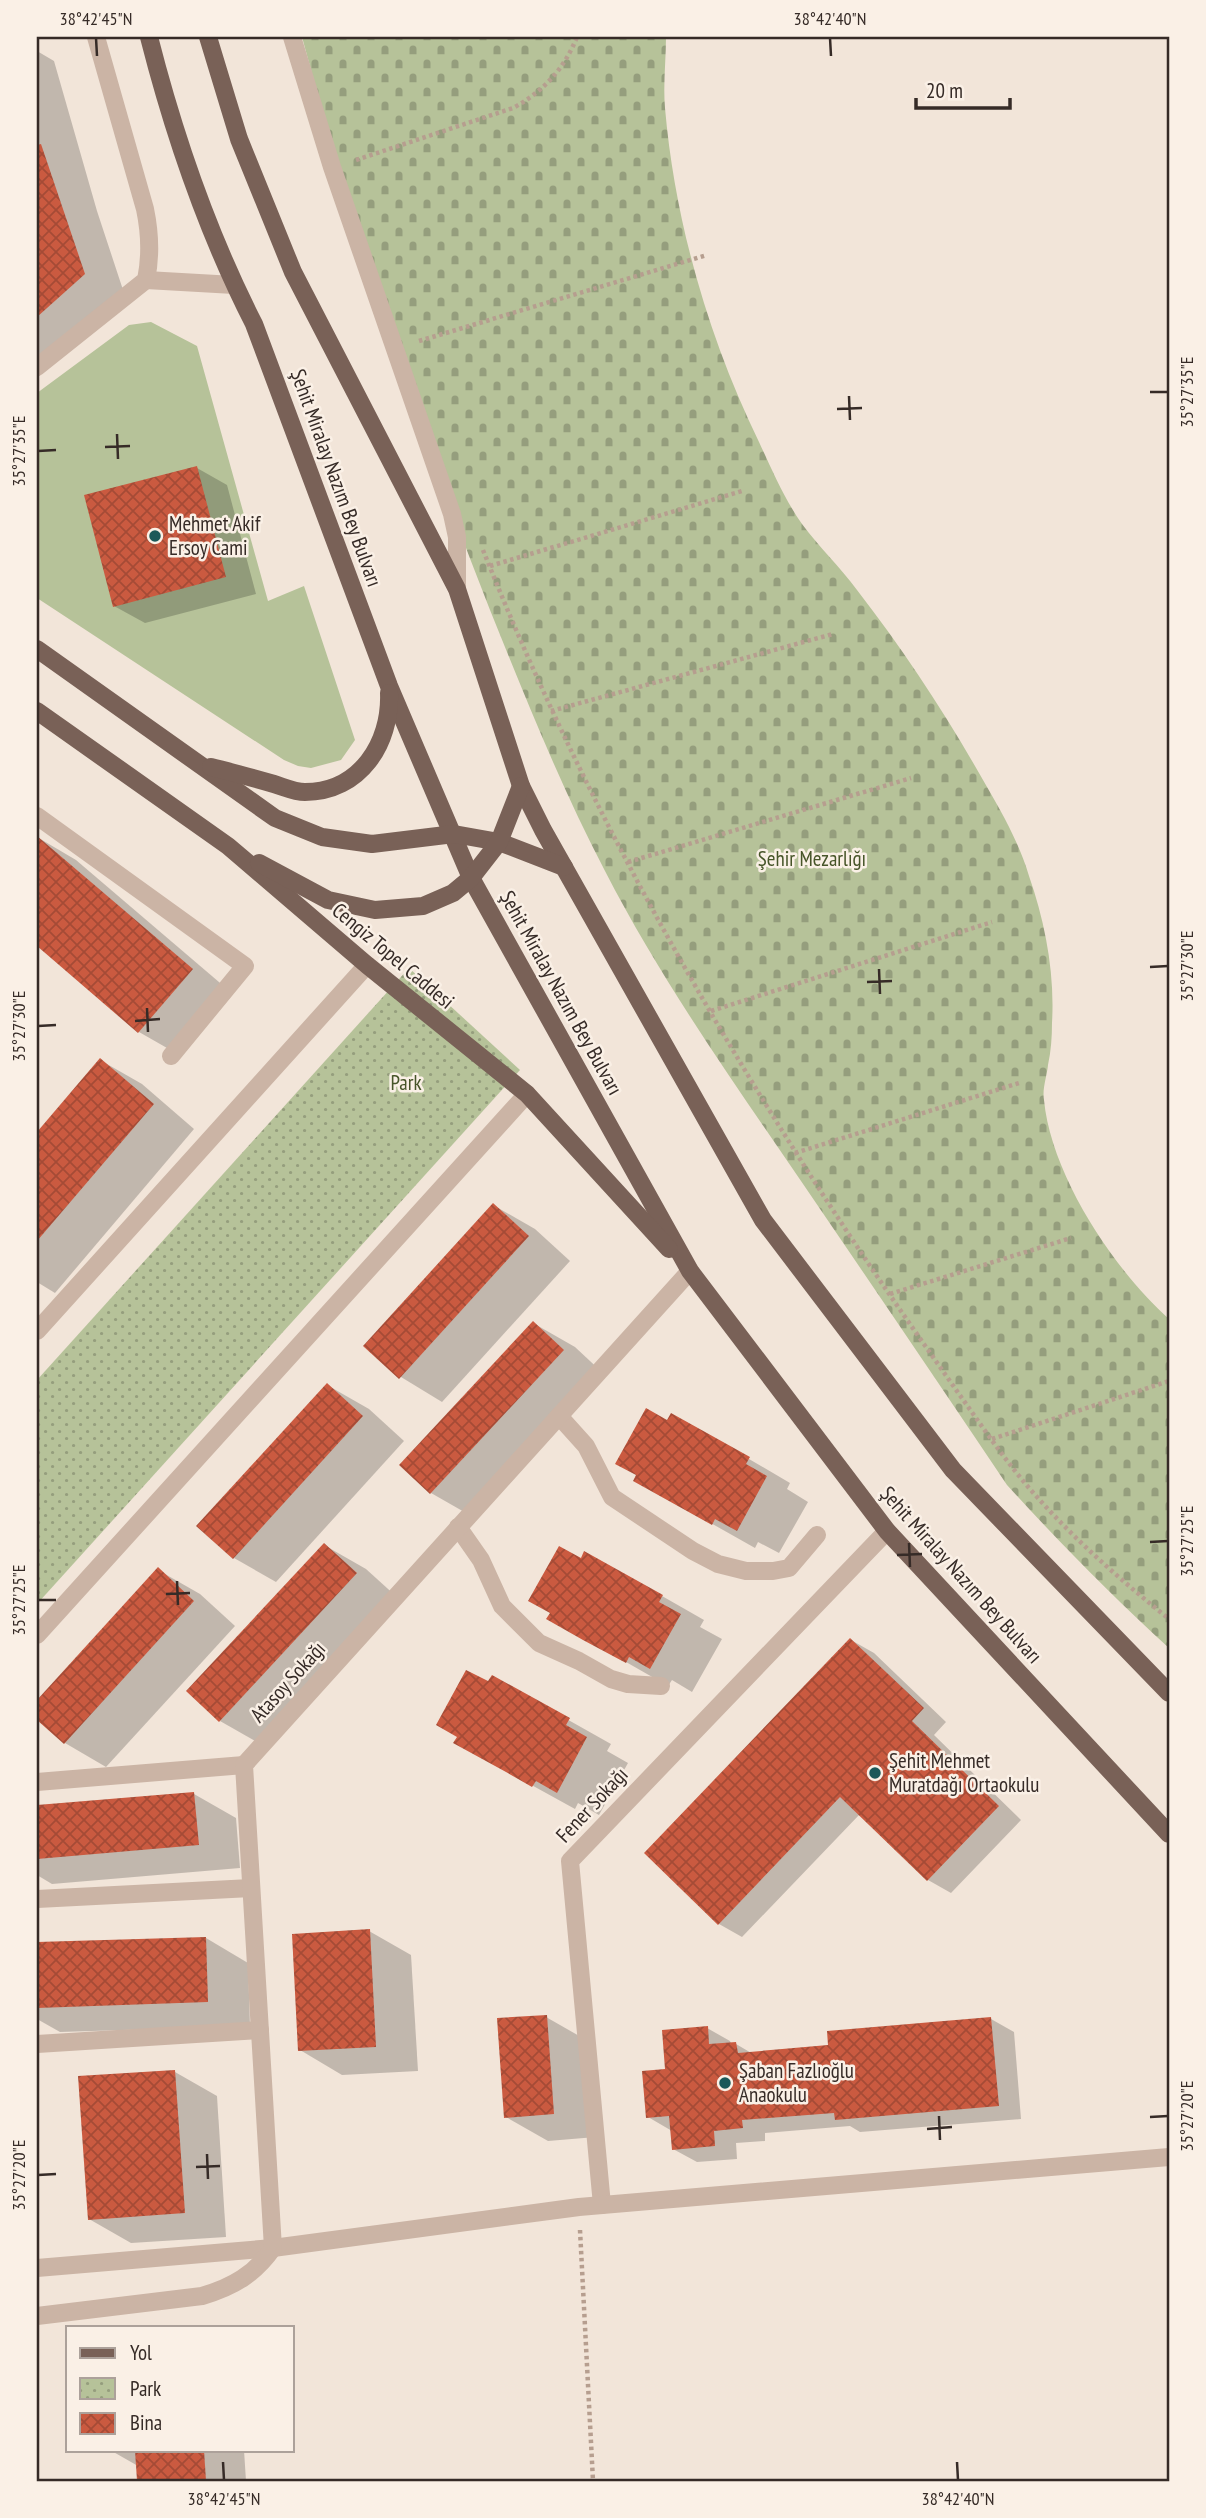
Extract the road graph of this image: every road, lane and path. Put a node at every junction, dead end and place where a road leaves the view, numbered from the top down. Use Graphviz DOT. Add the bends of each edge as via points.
graph roads {
  1 [pos="96,37"];
  2 [pos="149,37"];
  3 [pos="208,37"];
  4 [pos="292,37"];
  5 [pos="577,37"];
  6 [pos="332,167"];
  7 [pos="707,255"];
  8 [pos="146,280"];
  9 [pos="234,285"];
  10 [pos="411,344"];
  11 [pos="37,367"];
  12 [pos="742,491"];
  13 [pos="480,541"];
  14 [pos="490,566"];
  15 [pos="457,589"];
  16 [pos="833,634"];
  17 [pos="37,649"];
  18 [pos="388,686"];
  19 [pos="37,711"];
  20 [pos="551,711"];
  21 [pos="199,763"];
  22 [pos="911,778"];
  23 [pos="521,786"];
  24 [pos="37,816"];
  25 [pos="454,834"];
  26 [pos="499,842"];
  27 [pos="228,846"];
  28 [pos="628,862"];
  29 [pos="564,867"];
  30 [pos="471,878"];
  31 [pos="992,922"];
  32 [pos="367,965"];
  33 [pos="711,1011"];
  34 [pos="171,1056"];
  35 [pos="1019,1083"];
  36 [pos="527,1094"];
  37 [pos="796,1153"];
  38 [pos="1071,1238"];
  39 [pos="690,1270"];
  40 [pos="890,1294"];
  41 [pos="37,1331"];
  42 [pos="1169,1381"];
  43 [pos="559,1416"];
  44 [pos="992,1439"];
  45 [pos="458,1527"];
  46 [pos="887,1531"];
  47 [pos="817,1535"];
  48 [pos="1169,1619"];
  49 [pos="37,1635"];
  50 [pos="661,1686"];
  51 [pos="1169,1693"];
  52 [pos="244,1765"];
  53 [pos="37,1782"];
  54 [pos="1169,1834"];
  55 [pos="251,1888"];
  56 [pos="37,1899"];
  57 [pos="260,2030"];
  58 [pos="37,2044"];
  59 [pos="1169,2157"];
  60 [pos="602,2205"];
  61 [pos="579,2207"];
  62 [pos="273,2248"];
  63 [pos="37,2268"];
  64 [pos="37,2316"];
  65 [pos="593,2481"];
  1 -- 8 [label="street" via="147,219 150,251"];
  2 -- 9 [label="main road, Şehit Miralay Nazım Bey Bulvarı" via="183,152"];
  3 -- 15 [label="main road, Şehit Miralay Nazım Bey Bulvarı" via="239,139 293,272"];
  4 -- 6 [label="street"];
  5 -- 6 [label="path" via="559,71 528,100"];
  6 -- 15 [label="street" via="452,514"];
  7 -- 10 [label="path"];
  8 -- 9 [label="street"];
  8 -- 11 [label="street"];
  9 -- 18 [label="main road, Şehit Miralay Nazım Bey Bulvarı" via="254,324"];
  12 -- 14 [label="path"];
  13 -- 14 [label="path"];
  14 -- 20 [label="path"];
  15 -- 23 [label="main road, Şehit Miralay Nazım Bey Bulvarı"];
  16 -- 20 [label="path"];
  17 -- 21 [label="main road"];
  18 -- 21 [label="main road" via="390,713 370,762 352,779 328,789 303,792"];
  18 -- 25 [label="main road, Şehit Miralay Nazım Bey Bulvarı"];
  19 -- 27 [label="main road, Cengiz Topel Caddesi"];
  20 -- 28 [label="path"];
  21 -- 25 [label="main road" via="275,818 322,837 372,844"];
  22 -- 28 [label="path"];
  23 -- 26 [label="main road"];
  23 -- 29 [label="main road, Şehit Miralay Nazım Bey Bulvarı"];
  24 -- 34 [label="street" via="245,966"];
  25 -- 26 [label="main road"];
  25 -- 30 [label="main road, Şehit Miralay Nazım Bey Bulvarı"];
  26 -- 29 [label="main road"];
  26 -- 30 [label="main road"];
  27 -- 30 [label="main road" via="328,900 375,910 423,906 453,893"];
  27 -- 32 [label="main road, Cengiz Topel Caddesi"];
  28 -- 33 [label="path"];
  29 -- 51 [label="main road, Şehit Miralay Nazım Bey Bulvarı" via="763,1220 953,1470"];
  30 -- 39 [label="main road, Şehit Miralay Nazım Bey Bulvarı"];
  31 -- 33 [label="path"];
  32 -- 36 [label="main road, Cengiz Topel Caddesi"];
  32 -- 41 [label="street"];
  33 -- 37 [label="path"];
  35 -- 37 [label="path"];
  36 -- 39 [label="main road, Cengiz Topel Caddesi"];
  36 -- 49 [label="street"];
  37 -- 40 [label="path"];
  38 -- 40 [label="path"];
  39 -- 43 [label="street, Atasoy Sokağı"];
  39 -- 46 [label="main road, Şehit Miralay Nazım Bey Bulvarı"];
  40 -- 44 [label="path"];
  42 -- 44 [label="path"];
  43 -- 45 [label="street, Atasoy Sokağı"];
  43 -- 47 [label="street" via="586,1446 612,1496 718,1564 746,1571 789,1568"];
  44 -- 48 [label="path" via="1064,1527"];
  45 -- 50 [label="street" via="481,1560 502,1606 538,1643 611,1679"];
  45 -- 52 [label="street, Atasoy Sokağı"];
  46 -- 54 [label="main road, Şehit Miralay Nazım Bey Bulvarı"];
  46 -- 60 [label="street, Fener Sokağı" via="569,1861"];
  52 -- 53 [label="street"];
  52 -- 55 [label="street"];
  55 -- 56 [label="street"];
  55 -- 57 [label="street"];
  57 -- 58 [label="street"];
  57 -- 62 [label="street"];
  59 -- 60 [label="street"];
  60 -- 61 [label="street"];
  61 -- 62 [label="street"];
  61 -- 65 [label="path"];
  62 -- 63 [label="street"];
  62 -- 64 [label="street" via="241,2281 202,2297"];
}
